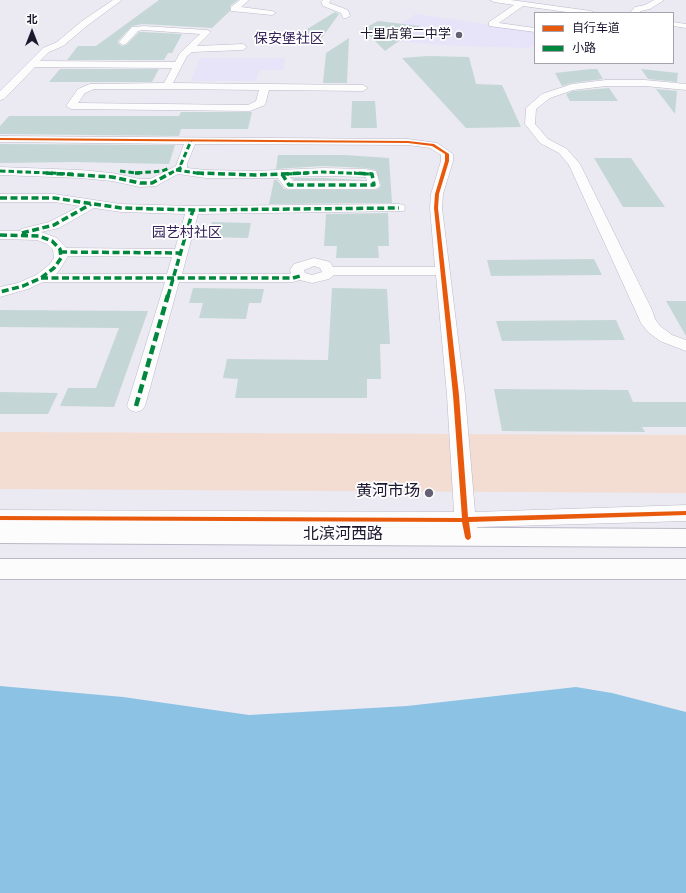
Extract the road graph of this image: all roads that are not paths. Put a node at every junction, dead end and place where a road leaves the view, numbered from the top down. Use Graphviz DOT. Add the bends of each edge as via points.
graph roads {
  1 [pos="118,0"];
  2 [pos="245,0"];
  3 [pos="327,0"];
  4 [pos="494,0"];
  5 [pos="660,0"];
  6 [pos="521,4"];
  7 [pos="583,12"];
  8 [pos="635,12"];
  9 [pos="272,13"];
  10 [pos="346,16"];
  11 [pos="674,24"];
  12 [pos="686,26"];
  13 [pos="534,30"];
  14 [pos="123,42"];
  15 [pos="243,47"];
  16 [pos="190,48"];
  17 [pos="32,64"];
  18 [pos="178,65"];
  19 [pos="167,86"];
  20 [pos="266,87"];
  21 [pos="686,87"];
  22 [pos="363,88"];
  23 [pos="0,97"];
  24 [pos="0,139"];
  25 [pos="191,141"];
  26 [pos="178,167"];
  27 [pos="0,171"];
  28 [pos="120,171"];
  29 [pos="282,174"];
  30 [pos="0,198"];
  31 [pos="91,204"];
  32 [pos="399,208"];
  33 [pos="193,210"];
  34 [pos="5,235"];
  35 [pos="60,252"];
  36 [pos="181,253"];
  37 [pos="442,271"];
  38 [pos="41,278"];
  39 [pos="174,278"];
  40 [pos="0,292"];
  41 [pos="686,346"];
  42 [pos="136,406"];
  43 [pos="686,513"];
  44 [pos="0,518"];
  45 [pos="466,528"];
  46 [pos="0,534"];
  47 [pos="686,538"];
  48 [pos="0,569"];
  49 [pos="686,569"];
  1 -- 17 [label="street" via="60,44 46,50"];
  2 -- 9 [label="street" via="234,9"];
  3 -- 10 [label="street" via="326,4 345,12"];
  4 -- 6 [label="street"];
  5 -- 8 [label="street"];
  6 -- 7 [label="street"];
  6 -- 13 [label="street" via="492,24"];
  11 -- 12 [label="street"];
  14 -- 16 [label="street" via="135,29 143,28 207,32"];
  15 -- 16 [label="street"];
  16 -- 18 [label="street"];
  17 -- 18 [label="street"];
  17 -- 23 [label="street"];
  18 -- 19 [label="street"];
  19 -- 20 [label="street"];
  19 -- 20 [label="street" via="93,86 81,91 71,106 250,108 261,103"];
  20 -- 22 [label="street"];
  21 -- 41 [label="street" via="645,83 606,83 572,87 546,96 532,108 530,124 544,140 563,151 574,164 647,320 666,338"];
  24 -- 25 [label="street"];
  25 -- 26 [label="street"];
  25 -- 37 [label="street" via="408,142 425,143 440,148 447,154 448,161 436,201"];
  26 -- 27 [label="street" via="152,182 140,184 112,177 80,174"];
  26 -- 28 [label="street" via="137,173"];
  26 -- 29 [label="street" via="206,174"];
  29 -- 29 [label="street" via="365,173 372,174 374,185 289,185"];
  30 -- 31 [label="street" via="54,198"];
  31 -- 33 [label="street" via="121,208"];
  31 -- 34 [label="street" via="54,225"];
  32 -- 33 [label="street"];
  33 -- 36 [label="street"];
  34 -- 35 [label="street" via="39,236 52,241"];
  35 -- 36 [label="street"];
  35 -- 38 [label="street" via="61,258 54,268"];
  36 -- 39 [label="street"];
  37 -- 39 [label="street" via="329,271 325,265 308,262 297,270 300,276 293,278"];
  37 -- 45 [label="street" via="456,395"];
  38 -- 39 [label="street"];
  38 -- 40 [label="street"];
  39 -- 42 [label="street"];
  43 -- 45 [label="street"];
  44 -- 45 [label="street"];
  45 -- 46 [label="main road, 北滨河西路"];
  45 -- 47 [label="main road, 北滨河西路"];
  48 -- 49 [label="main road, 北滨河西路"];
}
